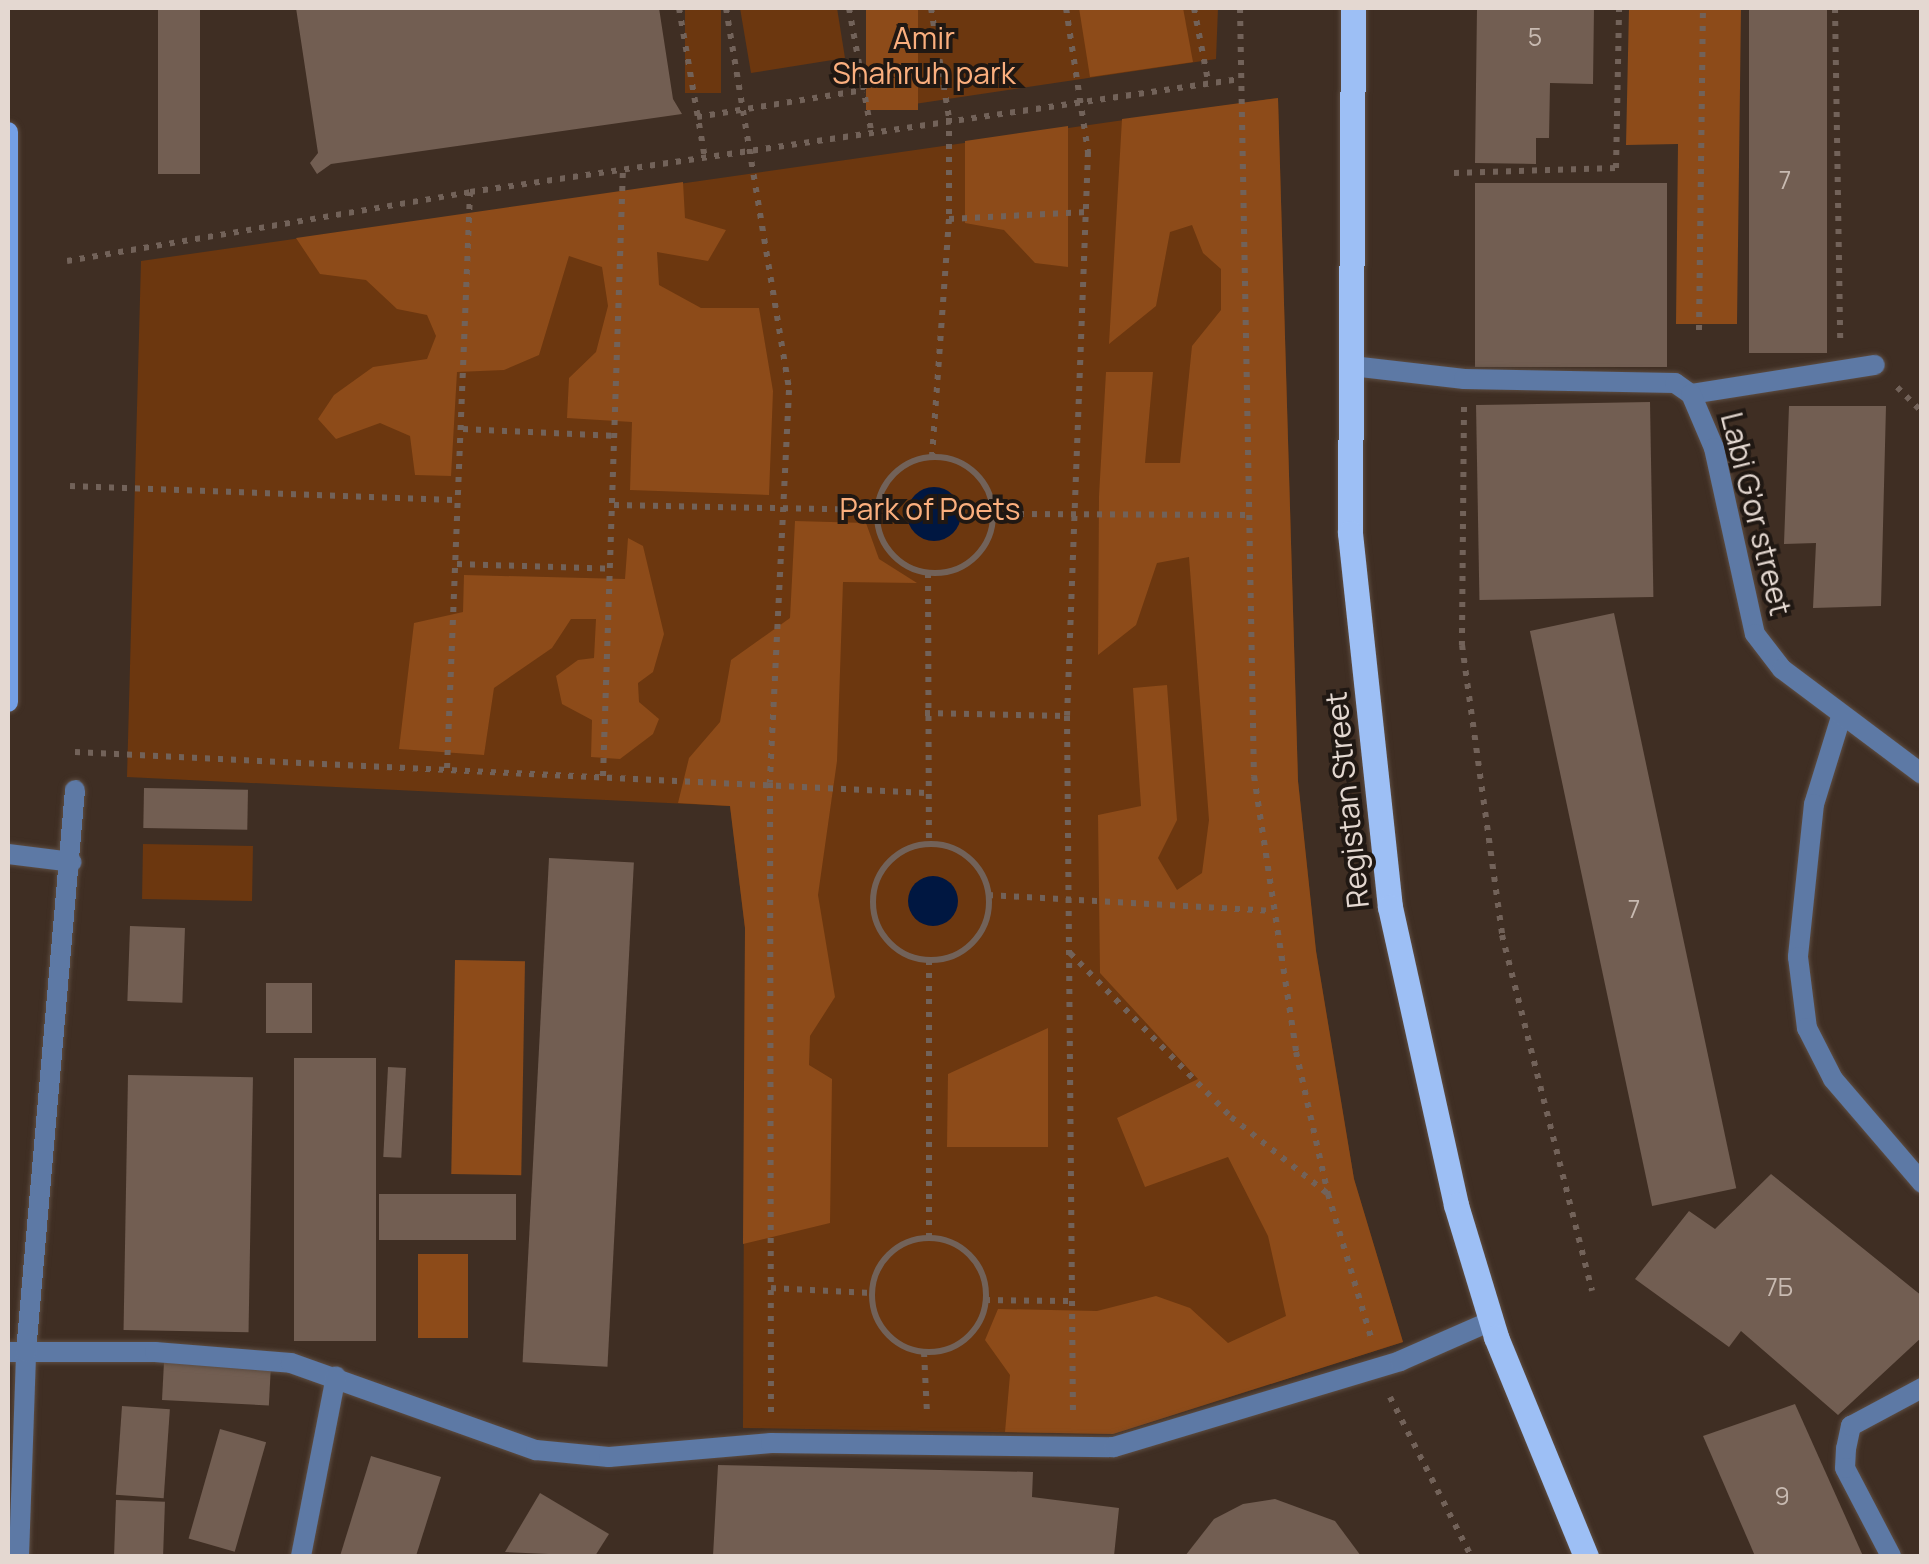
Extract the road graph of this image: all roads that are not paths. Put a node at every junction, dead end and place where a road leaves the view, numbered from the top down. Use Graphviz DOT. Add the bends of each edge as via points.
graph roads {
  1 [pos="1354,8"];
  2 [pos="8,132"];
  3 [pos="9,158"];
  4 [pos="1352,366"];
  5 [pos="1875,366"];
  6 [pos="1690,394"];
  7 [pos="8,702"];
  8 [pos="1842,717"];
  9 [pos="1922,774"];
  10 [pos="75,790"];
  11 [pos="8,854"];
  12 [pos="72,862"];
  13 [pos="1922,1182"];
  14 [pos="1491,1321"];
  15 [pos="17,1352"];
  16 [pos="336,1376"];
  17 [pos="1922,1388"];
  18 [pos="19,1556"];
  19 [pos="300,1556"];
  20 [pos="1586,1556"];
  21 [pos="1891,1556"];
  1 -- 4 [label="main road, Registan Street"];
  2 -- 3 [label="street"];
  3 -- 7 [label="street"];
  4 -- 6 [label="street, Labi G'or street" via="1464,378 1675,383"];
  4 -- 14 [label="main road, Registan Street" via="1350,533 1390,906 1456,1205"];
  5 -- 6 [label="street"];
  6 -- 8 [label="street, Labi G'or street" via="1714,448 1755,634 1782,669"];
  8 -- 9 [label="street, Labi G'or street"];
  8 -- 13 [label="street" via="1814,804 1798,957 1807,1028 1833,1079"];
  10 -- 12 [label="street"];
  11 -- 12 [label="street"];
  12 -- 15 [label="street"];
  14 -- 16 [label="street" via="1380,1366 1114,1446 1074,1448 771,1443 608,1457 536,1450"];
  14 -- 20 [label="main road, Registan Street"];
  15 -- 16 [label="street" via="154,1352 291,1363"];
  15 -- 18 [label="street"];
  16 -- 19 [label="street"];
  17 -- 21 [label="street" via="1851,1426 1846,1448 1845,1468"];
}
